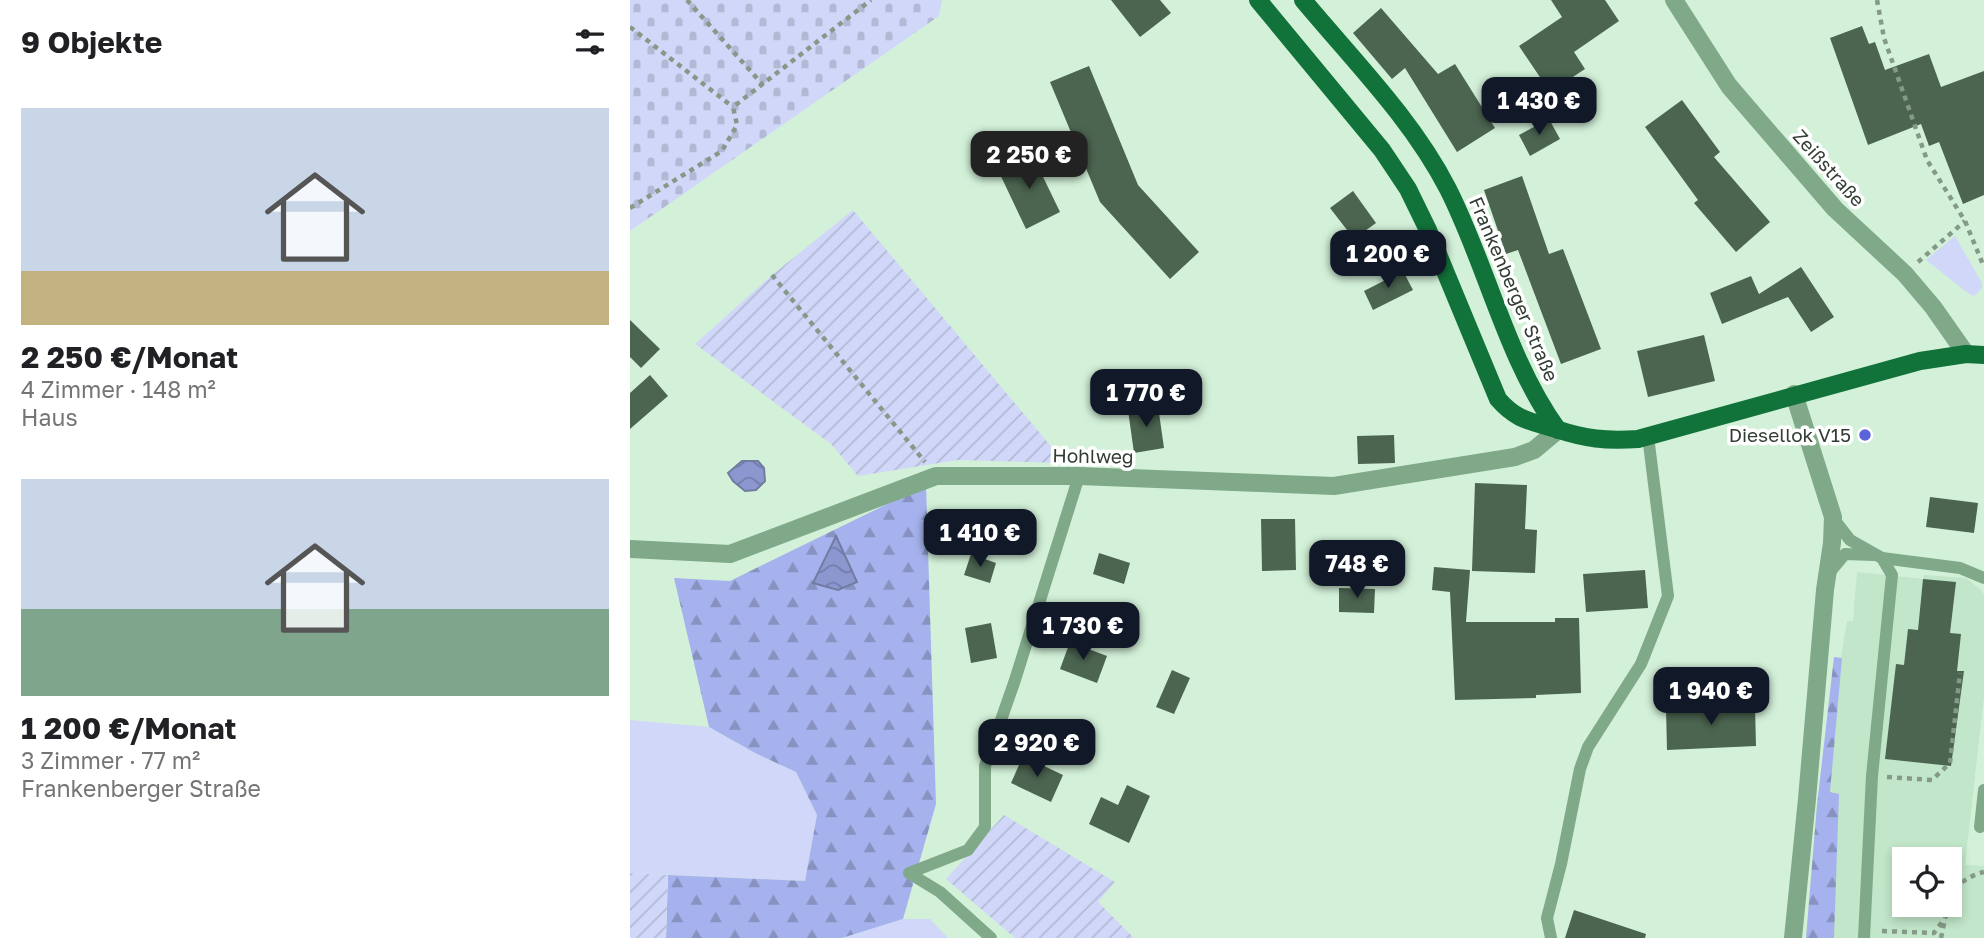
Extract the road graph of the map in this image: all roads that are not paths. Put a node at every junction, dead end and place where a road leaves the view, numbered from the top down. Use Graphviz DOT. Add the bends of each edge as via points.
graph roads {
  1 [pos="1258,0"];
  2 [pos="1303,0"];
  3 [pos="1674,0"];
  4 [pos="1975,354"];
  5 [pos="1794,394"];
  6 [pos="1558,430"];
  7 [pos="1648,436"];
  8 [pos="1079,476"];
  9 [pos="1833,517"];
  10 [pos="630,549"];
  11 [pos="1878,557"];
  12 [pos="1827,578"];
  13 [pos="1984,578"];
  14 [pos="1984,790"];
  15 [pos="1980,827"];
  16 [pos="1864,934"];
  17 [pos="990,938"];
  18 [pos="1551,938"];
  19 [pos="1793,938"];
  1 -- 6 [label="main road" via="1408,188 1498,399 1522,420"];
  2 -- 6 [label="main road, Frankenberger Straße" via="1394,108 1448,189 1527,375"];
  3 -- 4 [label="street, Zeißstraße" via="1730,86 1835,209 1905,274"];
  4 -- 5 [label="main road" via="1920,361"];
  5 -- 7 [label="main road"];
  5 -- 9 [label="street"];
  6 -- 7 [label="main road" via="1591,440"];
  6 -- 8 [label="street, Hohlweg" via="1534,450 1514,457 1334,486"];
  7 -- 18 [label="lane" via="1668,596 1641,664 1588,747 1580,769 1547,918"];
  8 -- 10 [label="street, Hohlweg" via="936,476 730,554"];
  8 -- 17 [label="lane" via="985,766 985,827 968,850 909,873 940,892"];
  9 -- 11 [label="lane" via="1850,540"];
  9 -- 12 [label="street"];
  11 -- 12 [label="lane" via="1845,554"];
  11 -- 13 [label="lane" via="1960,568"];
  11 -- 16 [label="lane" via="1892,575 1872,776"];
  12 -- 19 [label="street"];
  14 -- 15 [label="lane"];
}
